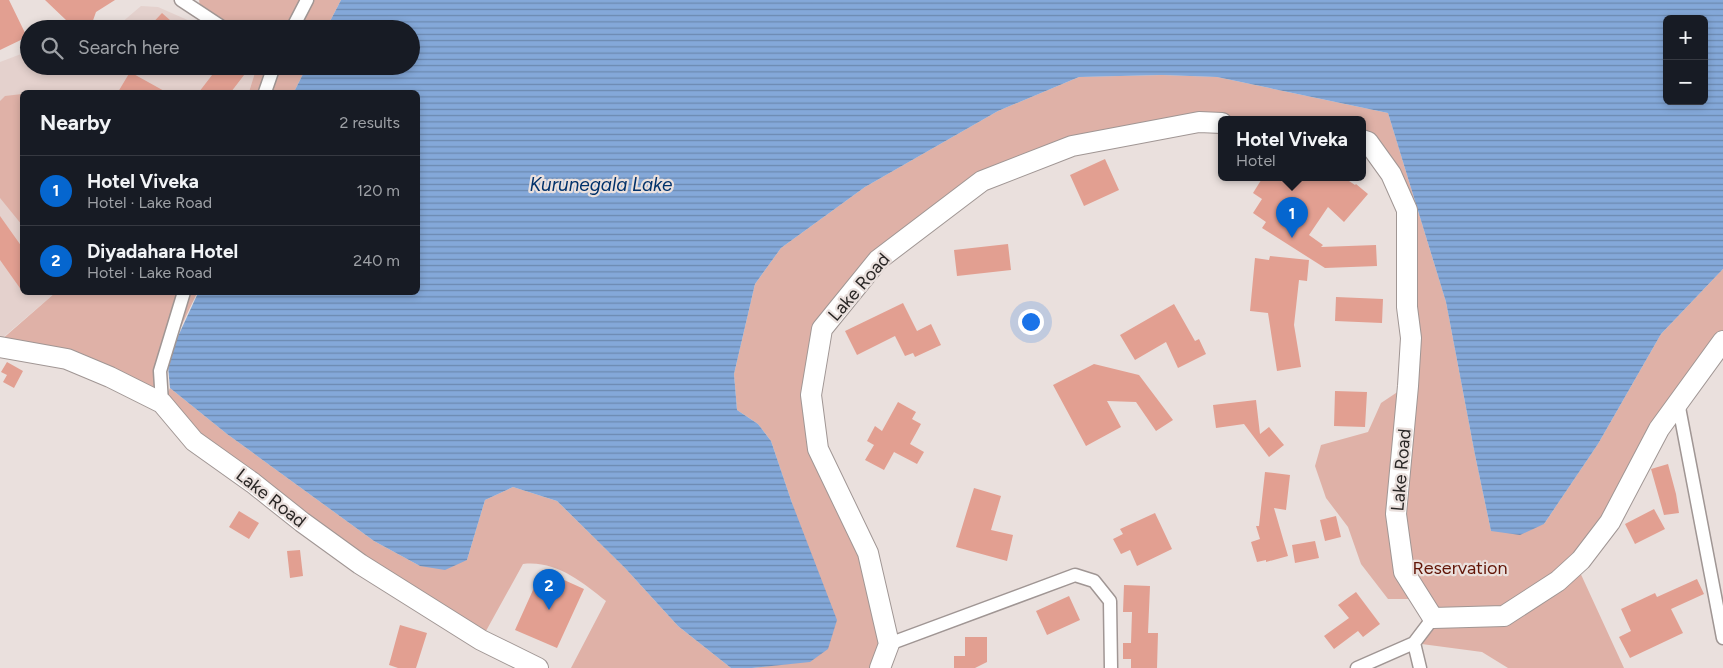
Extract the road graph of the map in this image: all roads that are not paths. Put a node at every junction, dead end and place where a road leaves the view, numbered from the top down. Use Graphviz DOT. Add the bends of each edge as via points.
graph roads {
  1 [pos="180,0"];
  2 [pos="307,0"];
  3 [pos="210,20"];
  4 [pos="297,20"];
  5 [pos="271,75"];
  6 [pos="266,90"];
  7 [pos="1218,123"];
  8 [pos="1366,141"];
  9 [pos="183,295"];
  10 [pos="1723,341"];
  11 [pos="0,347"];
  12 [pos="1678,402"];
  13 [pos="162,403"];
  14 [pos="1433,618"];
  15 [pos="1723,638"];
  16 [pos="1414,643"];
  17 [pos="889,644"];
  18 [pos="538,668"];
  19 [pos="880,668"];
  20 [pos="1111,668"];
  21 [pos="1357,668"];
  22 [pos="1420,668"];
  1 -- 3 [label="street"];
  2 -- 4 [label="street"];
  5 -- 6 [label="street"];
  7 -- 17 [label="main road, Lake Road" via="1199,122 1072,146 982,181 878,260 822,329 811,395 818,450 868,553"];
  8 -- 14 [label="main road, Lake Road" via="1392,174 1407,210 1411,338 1396,514 1404,572"];
  9 -- 13 [label="street" via="160,371"];
  10 -- 12 [label="main road"];
  11 -- 13 [label="main road, Lake Road" via="67,359"];
  12 -- 14 [label="main road" via="1659,429 1610,522 1581,560 1558,581 1504,616"];
  12 -- 15 [label="street"];
  13 -- 18 [label="main road, Lake Road" via="194,442 360,564 481,640"];
  14 -- 16 [label="street"];
  16 -- 21 [label="street"];
  16 -- 22 [label="street"];
  17 -- 19 [label="main road"];
  17 -- 20 [label="street" via="1075,575 1094,581 1110,601"];
}
